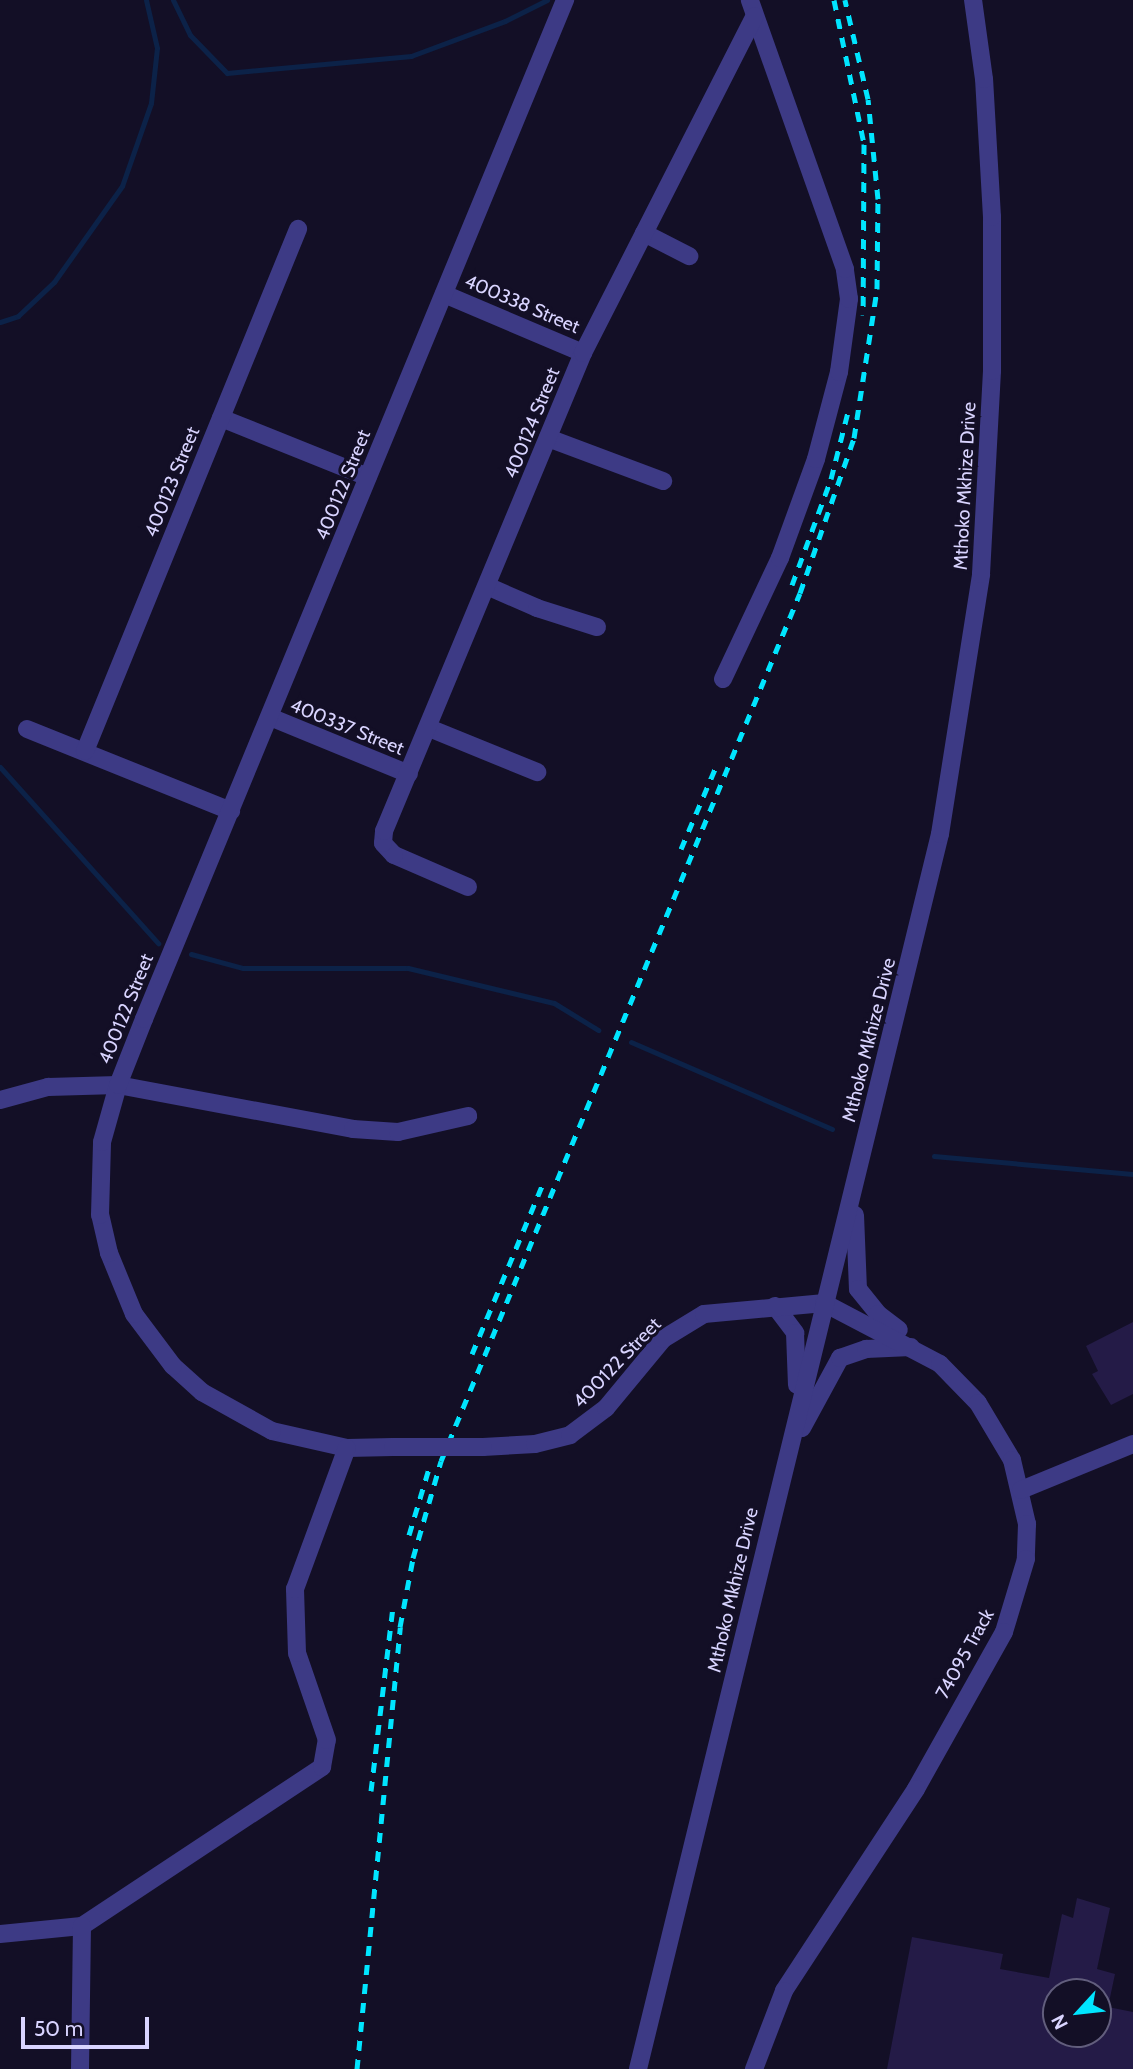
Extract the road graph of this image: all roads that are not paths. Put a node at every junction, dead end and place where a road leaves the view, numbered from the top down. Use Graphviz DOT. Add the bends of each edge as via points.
graph roads {
  1 [pos="565,0"];
  2 [pos="973,0"];
  3 [pos="752,8"];
  4 [pos="298,229"];
  5 [pos="644,233"];
  6 [pos="689,256"];
  7 [pos="444,294"];
  8 [pos="583,353"];
  9 [pos="221,418"];
  10 [pos="548,438"];
  11 [pos="368,477"];
  12 [pos="663,481"];
  13 [pos="487,586"];
  14 [pos="597,626"];
  15 [pos="723,680"];
  16 [pos="270,717"];
  17 [pos="429,728"];
  18 [pos="27,729"];
  19 [pos="85,751"];
  20 [pos="537,772"];
  21 [pos="409,775"];
  22 [pos="231,811"];
  23 [pos="468,887"];
  24 [pos="117,1085"];
  25 [pos="0,1100"];
  26 [pos="468,1116"];
  27 [pos="856,1183"];
  28 [pos="824,1303"];
  29 [pos="775,1306"];
  30 [pos="911,1347"];
  31 [pos="940,1364"];
  32 [pos="798,1413"];
  33 [pos="1133,1444"];
  34 [pos="347,1448"];
  35 [pos="783,1470"];
  36 [pos="1021,1490"];
  37 [pos="82,1926"];
  38 [pos="0,1934"];
  39 [pos="80,2069"];
  40 [pos="638,2069"];
  41 [pos="754,2069"];
  1 -- 7 [label="street, 400122 Street"];
  2 -- 27 [label="street, Mthoko Mkhize Drive" via="984,79 992,217 992,372 981,574 940,834"];
  3 -- 5 [label="street, 400124 Street"];
  3 -- 15 [label="street" via="841,256 849,299 839,372 816,459 780,558"];
  4 -- 9 [label="street, 400123 Street"];
  5 -- 6 [label="street"];
  5 -- 8 [label="street, 400124 Street"];
  7 -- 8 [label="street, 400338 Street"];
  7 -- 11 [label="street, 400122 Street"];
  8 -- 10 [label="street, 400124 Street"];
  9 -- 11 [label="street"];
  9 -- 19 [label="street, 400123 Street"];
  10 -- 12 [label="street"];
  10 -- 13 [label="street, 400124 Street"];
  11 -- 16 [label="street, 400122 Street"];
  13 -- 14 [label="street" via="537,608"];
  13 -- 17 [label="street, 400124 Street"];
  16 -- 21 [label="street, 400337 Street"];
  16 -- 22 [label="street, 400122 Street"];
  17 -- 20 [label="street"];
  17 -- 21 [label="street, 400124 Street"];
  18 -- 19 [label="street"];
  19 -- 22 [label="street"];
  21 -- 23 [label="street, 400124 Street" via="382,836 394,855"];
  22 -- 24 [label="street, 400122 Street"];
  24 -- 25 [label="street" via="48,1087"];
  24 -- 26 [label="street" via="353,1129 398,1132"];
  24 -- 34 [label="street, 400122 Street" via="102,1142 100,1215 115,1273 146,1332 202,1392 238,1416 310,1442"];
  27 -- 28 [label="street, Mthoko Mkhize Drive"];
  27 -- 31 [label="street" via="853,1261 858,1289 878,1314"];
  28 -- 29 [label="street, 400122 Street"];
  28 -- 30 [label="street, 74095 Track"];
  28 -- 32 [label="street, Mthoko Mkhize Drive"];
  29 -- 32 [label="street" via="795,1333"];
  29 -- 34 [label="street, 400122 Street, bridge" via="726,1309 689,1322 663,1339 606,1408 570,1435 535,1444"];
  30 -- 31 [label="street, 74095 Track"];
  30 -- 35 [label="street" via="866,1349 840,1357 825,1378"];
  31 -- 36 [label="street, 74095 Track" via="991,1422 1012,1460"];
  32 -- 35 [label="street, Mthoko Mkhize Drive"];
  33 -- 36 [label="street"];
  34 -- 37 [label="street" via="295,1589 297,1653 327,1740 322,1767"];
  35 -- 40 [label="street, Mthoko Mkhize Drive"];
  36 -- 41 [label="street, 74095 Track" via="1027,1524 1026,1559 1004,1632 916,1789 784,1991"];
  37 -- 38 [label="street"];
  37 -- 39 [label="street"];
}
